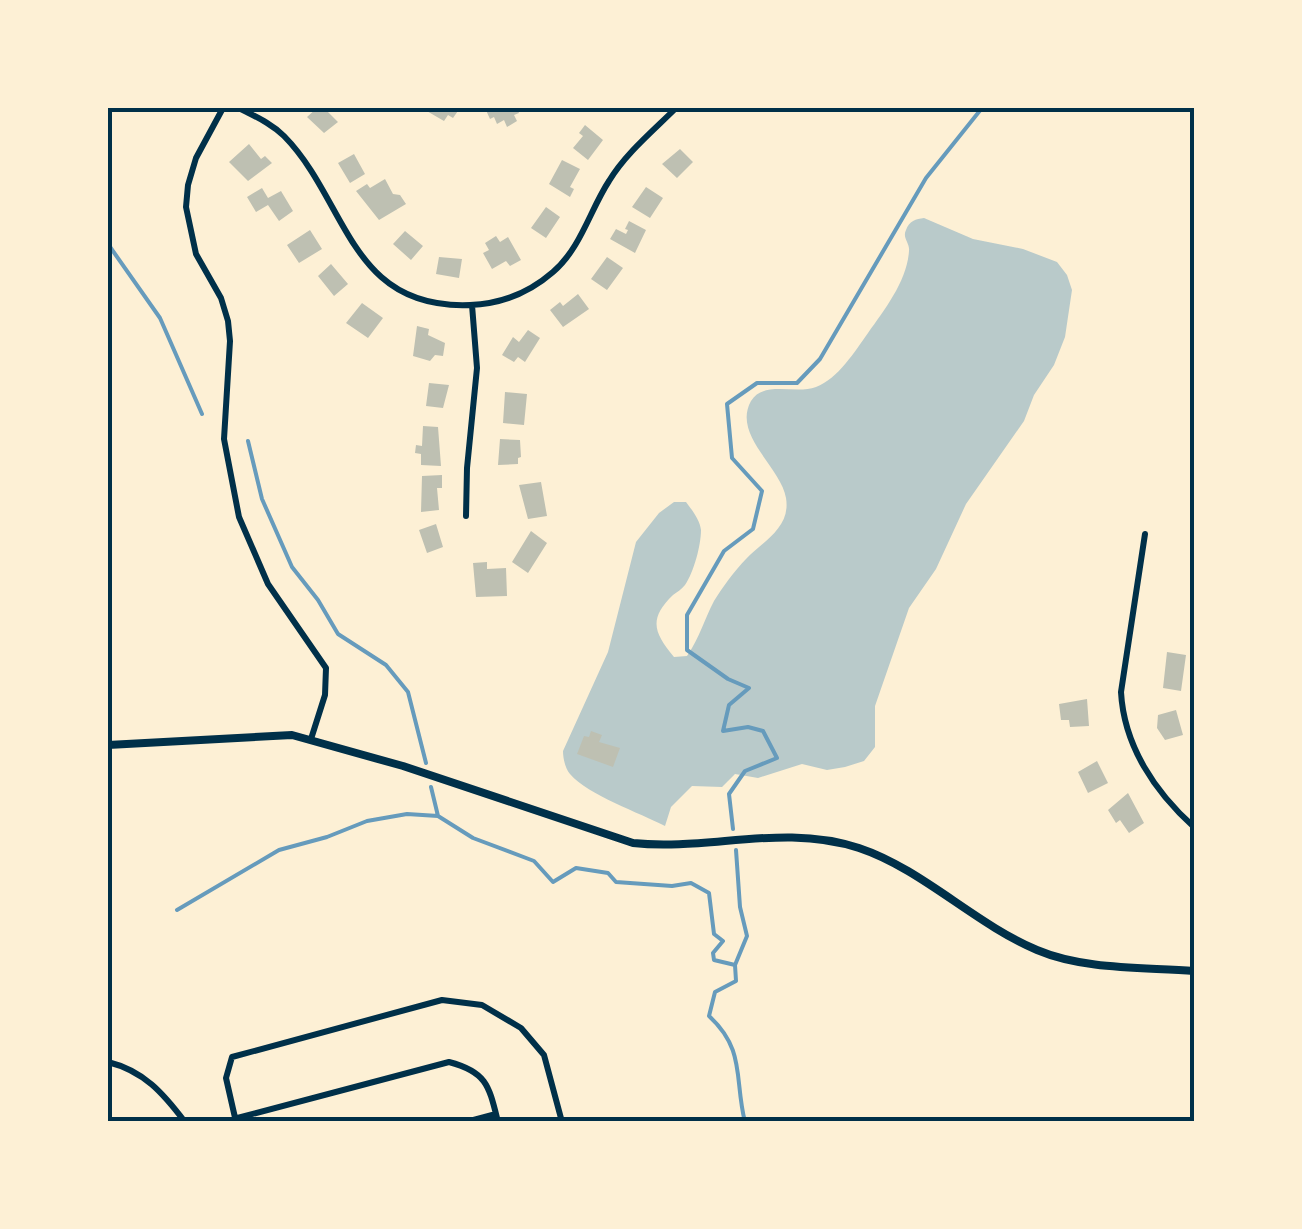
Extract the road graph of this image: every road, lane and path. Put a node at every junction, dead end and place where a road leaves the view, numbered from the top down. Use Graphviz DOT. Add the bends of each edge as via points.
graph roads {
  1 [pos="223,108"];
  2 [pos="239,108"];
  3 [pos="676,108"];
  4 [pos="472,305"];
  5 [pos="466,516"];
  6 [pos="1145,534"];
  7 [pos="312,739"];
  8 [pos="108,745"];
  9 [pos="1194,827"];
  10 [pos="1194,971"];
  11 [pos="108,1062"];
  12 [pos="497,1118"];
  13 [pos="236,1120"];
  14 [pos="186,1122"];
  15 [pos="222,1122"];
  16 [pos="466,1122"];
  17 [pos="562,1122"];
  1 -- 7 [label="street" via="196,158 186,207 196,254 228,321 224,439 239,517 268,584 326,668"];
  2 -- 4 [label="street" via="274,126 298,152 377,274 419,297"];
  3 -- 4 [label="street" via="609,180 555,270 513,297"];
  4 -- 5 [label="street" via="477,368"];
  6 -- 9 [label="street" via="1122,714 1138,758"];
  7 -- 8 [label="street" via="268,734"];
  7 -- 10 [label="street" via="633,842 784,836 842,843 892,864 1038,950 1073,960"];
  11 -- 14 [label="street" via="131,1068"];
  12 -- 13 [label="street" via="488,1084 470,1068 449,1062"];
  12 -- 16 [label="street"];
  13 -- 15 [label="street"];
  13 -- 17 [label="street" via="226,1078 232,1057 442,1000 482,1006 521,1028 544,1055"];
}
